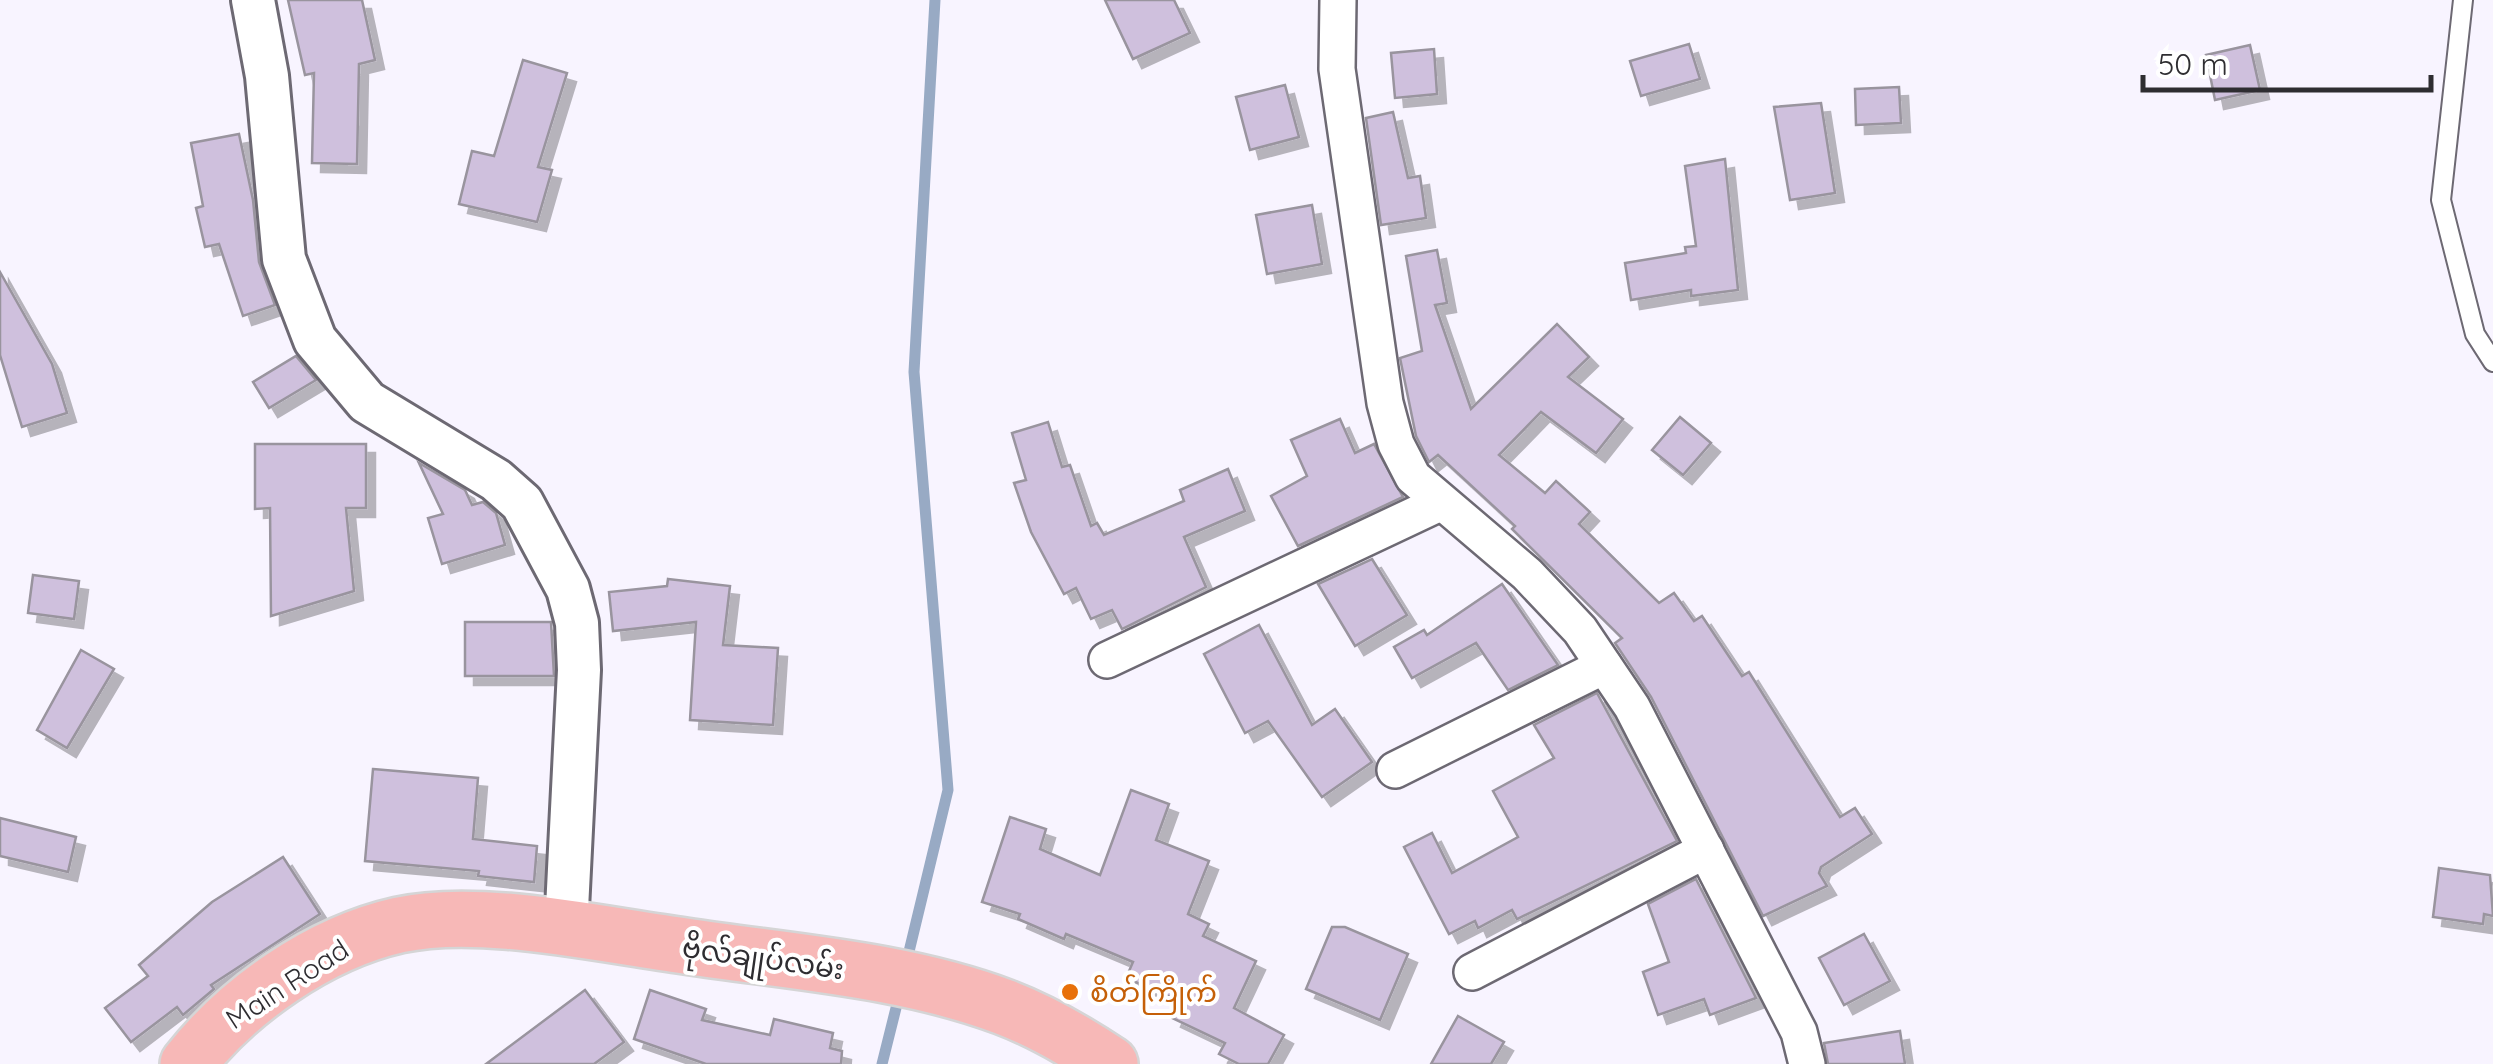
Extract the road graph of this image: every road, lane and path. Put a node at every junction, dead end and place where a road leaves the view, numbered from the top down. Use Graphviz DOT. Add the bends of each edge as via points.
graph roads {
  1 [pos="253,0"];
  2 [pos="1338,0"];
  3 [pos="2463,0"];
  4 [pos="2493,362"];
  5 [pos="1440,504"];
  6 [pos="1107,660"];
  7 [pos="1604,666"];
  8 [pos="1395,770"];
  9 [pos="1706,850"];
  10 [pos="400,925"];
  11 [pos="566,930"];
  12 [pos="1472,972"];
  13 [pos="188,1064"];
  14 [pos="1110,1064"];
  15 [pos="1807,1064"];
  1 -- 11 [label="street" via="284,260 316,340 367,402 496,480 522,503 568,590 579,670"];
  2 -- 5 [label="street" via="1337,70 1384,403 1413,476"];
  3 -- 4 [label="lane" via="2441,200 2475,334"];
  5 -- 6 [label="street"];
  5 -- 7 [label="street" via="1527,574"];
  7 -- 8 [label="street"];
  7 -- 9 [label="street"];
  9 -- 12 [label="street"];
  9 -- 15 [label="street" via="1800,1032"];
  10 -- 11 [label="main road, ဗိုလ်‌ချုပ်‌လမ်း" via="440,920"];
  10 -- 13 [label="main road, Main Road" via="348,940 302,967 218,1029"];
  11 -- 14 [label="main road, ဗိုလ်‌ချုပ်‌လမ်း" via="932,985 1005,1007"];
}
